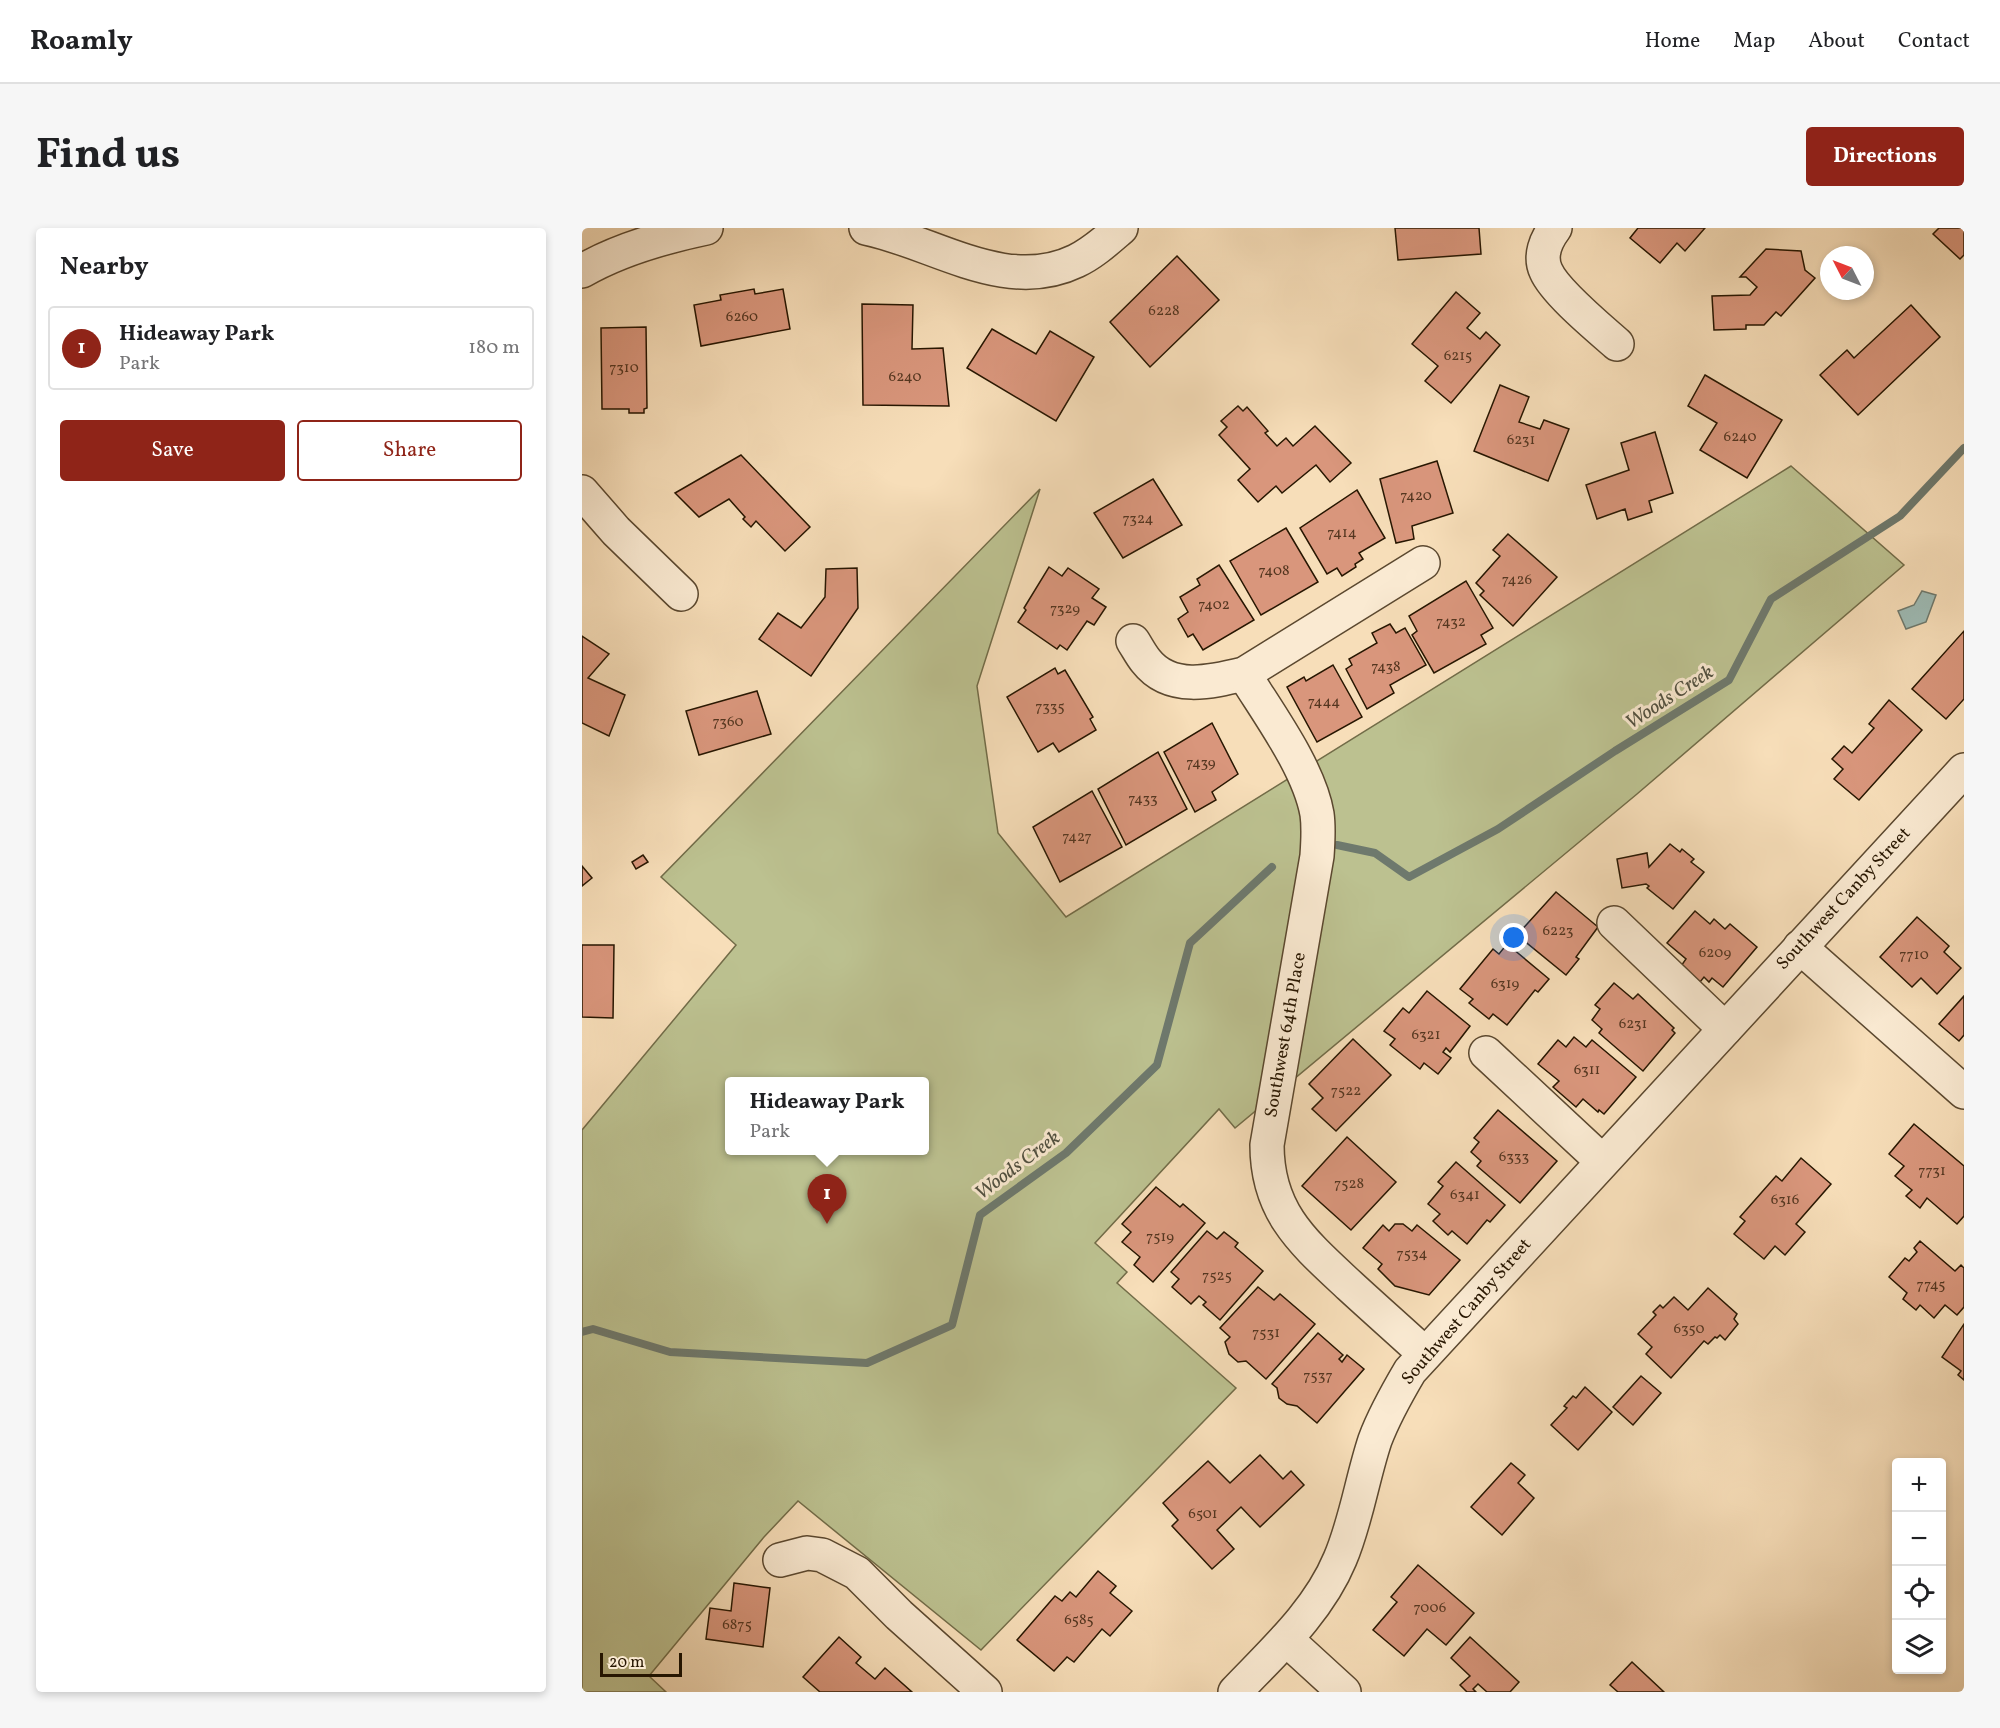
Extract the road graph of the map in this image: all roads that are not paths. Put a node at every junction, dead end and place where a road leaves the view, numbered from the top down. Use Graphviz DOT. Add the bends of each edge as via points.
graph roads {
  1 [pos="706,228"];
  2 [pos="866,228"];
  3 [pos="1121,228"];
  4 [pos="1555,228"];
  5 [pos="582,271"];
  6 [pos="1617,345"];
  7 [pos="582,492"];
  8 [pos="1423,563"];
  9 [pos="681,594"];
  10 [pos="1133,641"];
  11 [pos="1244,674"];
  12 [pos="1964,770"];
  13 [pos="1614,923"];
  14 [pos="1800,947"];
  15 [pos="1725,1029"];
  16 [pos="1486,1053"];
  17 [pos="1964,1092"];
  18 [pos="1602,1161"];
  19 [pos="1425,1354"];
  20 [pos="780,1560"];
  21 [pos="1286,1639"];
  22 [pos="984,1692"];
  23 [pos="1235,1692"];
  24 [pos="1344,1692"];
  1 -- 5 [label="street" via="636,246"];
  2 -- 3 [label="street" via="981,265 1027,272 1076,261"];
  4 -- 6 [label="street" via="1544,250 1546,272 1569,300"];
  7 -- 9 [label="street"];
  8 -- 11 [label="street"];
  10 -- 11 [label="street" via="1146,662 1175,681 1210,682"];
  11 -- 19 [label="street, Southwest 64th Place" via="1298,764 1311,793 1318,831 1317,856 1266,1145 1269,1178 1281,1209 1302,1241"];
  12 -- 14 [label="street, Southwest Canby Street"];
  13 -- 15 [label="street"];
  14 -- 15 [label="street, Southwest Canby Street"];
  14 -- 17 [label="street"];
  15 -- 18 [label="street, Southwest Canby Street"];
  16 -- 18 [label="street"];
  18 -- 19 [label="street, Southwest Canby Street"];
  19 -- 21 [label="street, Southwest Canby Street" via="1410,1371 1385,1417 1340,1560"];
  20 -- 22 [label="street" via="807,1553 822,1555 857,1573"];
  21 -- 23 [label="street, Southwest Canby Street"];
  21 -- 24 [label="street"];
}
